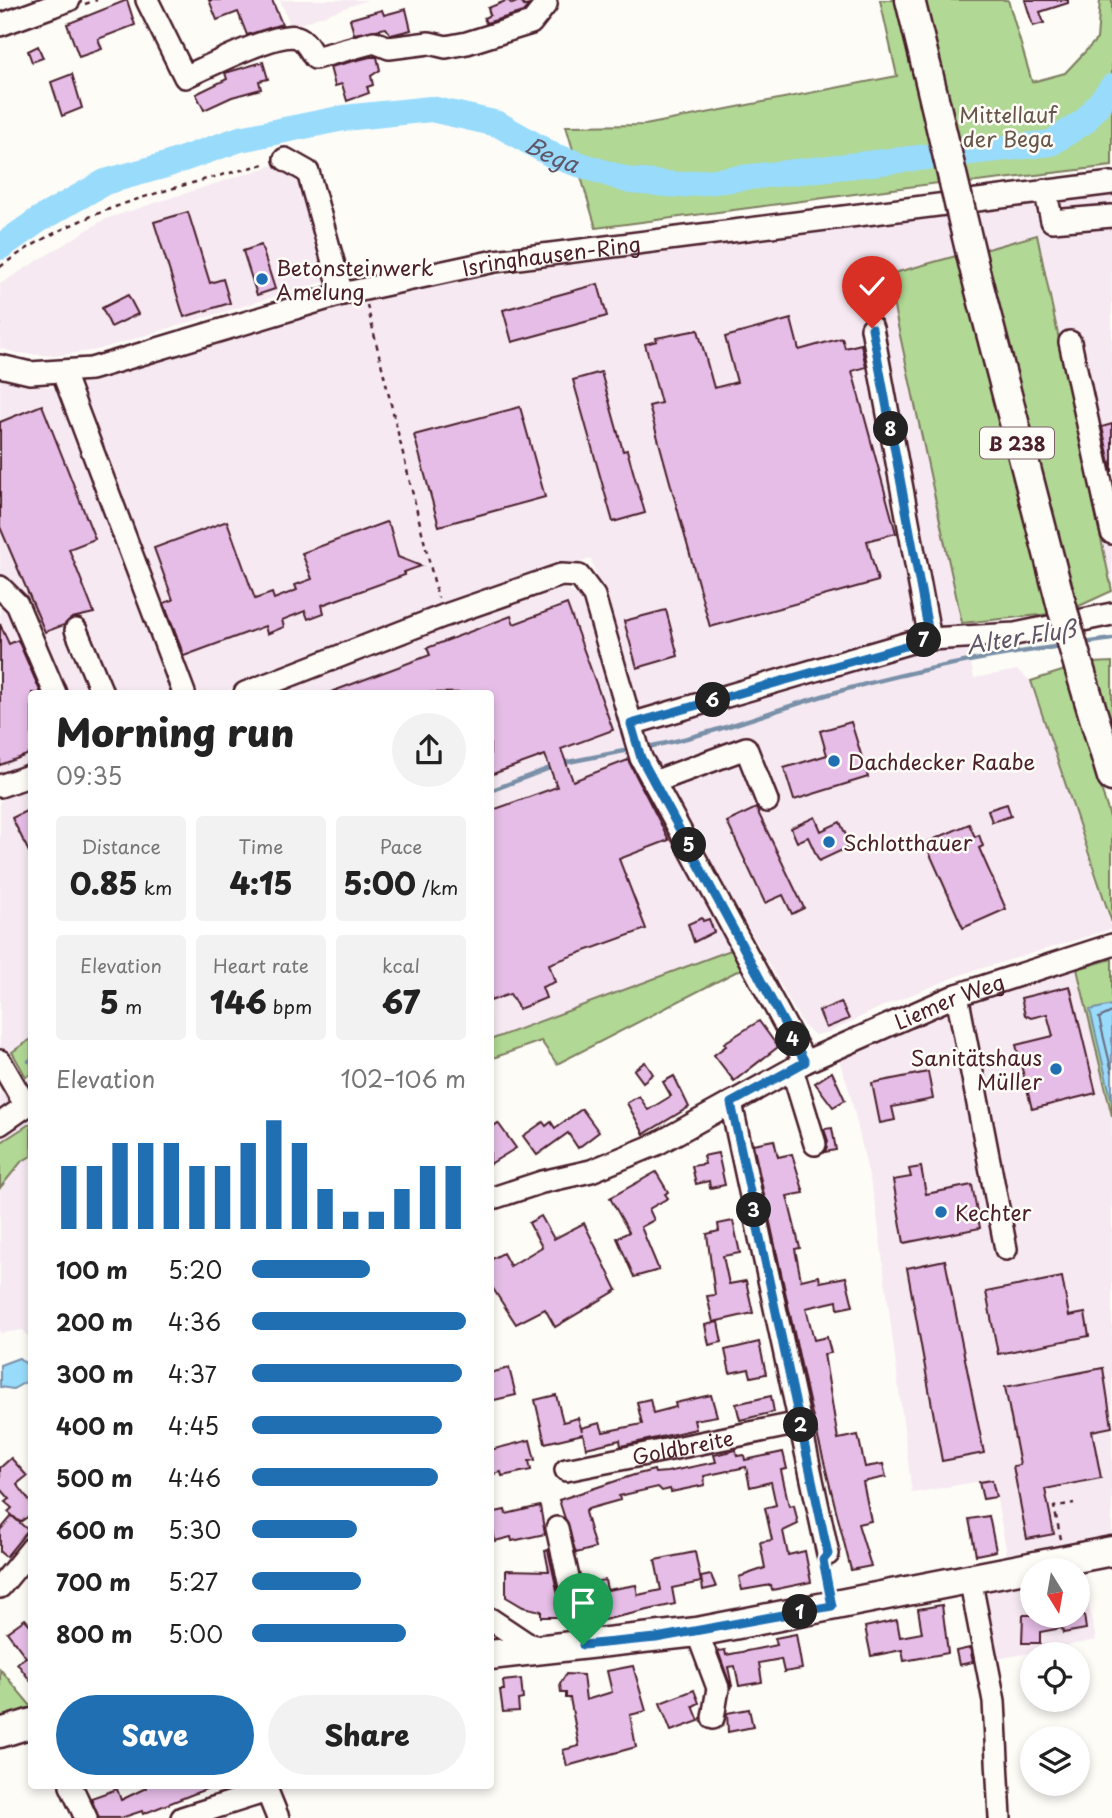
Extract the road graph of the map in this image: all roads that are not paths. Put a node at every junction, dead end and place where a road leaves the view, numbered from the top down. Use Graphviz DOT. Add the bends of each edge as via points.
graph roads {
  1 [pos="69,0"];
  2 [pos="147,0"];
  3 [pos="544,0"];
  4 [pos="910,0"];
  5 [pos="0,25"];
  6 [pos="285,159"];
  7 [pos="1112,183"];
  8 [pos="1045,190"];
  9 [pos="1112,216"];
  10 [pos="353,291"];
  11 [pos="872,328"];
  12 [pos="1070,342"];
  13 [pos="0,366"];
  14 [pos="63,373"];
  15 [pos="1112,533"];
  16 [pos="0,587"];
  17 [pos="1112,614"];
  18 [pos="76,629"];
  19 [pos="930,639"];
  20 [pos="54,690"];
  21 [pos="101,690"];
  22 [pos="183,690"];
  23 [pos="253,690"];
  24 [pos="631,724"];
  25 [pos="28,776"];
  26 [pos="1112,778"];
  27 [pos="654,782"];
  28 [pos="0,786"];
  29 [pos="767,801"];
  30 [pos="1112,946"];
  31 [pos="957,995"];
  32 [pos="0,1060"];
  33 [pos="798,1066"];
  34 [pos="731,1103"];
  35 [pos="0,1124"];
  36 [pos="815,1144"];
  37 [pos="494,1198"];
  38 [pos="1006,1249"];
  39 [pos="800,1423"];
  40 [pos="566,1470"];
  41 [pos="557,1528"];
  42 [pos="1112,1551"];
  43 [pos="828,1554"];
  44 [pos="28,1560"];
  45 [pos="970,1578"];
  46 [pos="0,1587"];
  47 [pos="494,1622"];
  48 [pos="697,1632"];
  49 [pos="583,1645"];
  50 [pos="543,1649"];
  51 [pos="494,1655"];
  52 [pos="713,1718"];
  53 [pos="28,1724"];
  54 [pos="0,1733"];
  55 [pos="72,1789"];
  56 [pos="86,1818"];
  57 [pos="182,1818"];
  58 [pos="278,1818"];
  59 [pos="999,1818"];
  1 -- 5 [label="street"];
  2 -- 3 [label="street" via="185,77 279,37 297,37 314,58 374,42 389,48 467,43 531,23"];
  4 -- 26 [label="main road, B 238, bridge" via="1063,611"];
  6 -- 10 [label="street" via="308,172"];
  7 -- 8 [label="street, Isringhausen-Ring"];
  8 -- 9 [label="street" via="1052,220"];
  8 -- 10 [label="street, Isringhausen-Ring" via="590,246"];
  10 -- 14 [label="street, Isringhausen-Ring" via="91,369"];
  11 -- 19 [label="street"];
  12 -- 15 [label="street"];
  13 -- 14 [label="street, Isringhausen-Ring" via="30,373"];
  14 -- 22 [label="street"];
  16 -- 20 [label="street" via="17,604"];
  17 -- 19 [label="street" via="1015,634"];
  18 -- 21 [label="street"];
  19 -- 24 [label="street"];
  23 -- 24 [label="street" via="443,616 561,575 579,576 594,596"];
  24 -- 27 [label="street"];
  25 -- 28 [label="street"];
  27 -- 29 [label="street" via="746,748"];
  27 -- 33 [label="street"];
  30 -- 31 [label="street, Liemer Weg"];
  31 -- 33 [label="street, Liemer Weg"];
  31 -- 38 [label="street"];
  32 -- 35 [label="street" via="26,1106"];
  33 -- 34 [label="street, Liemer Weg"];
  33 -- 36 [label="street"];
  34 -- 37 [label="street, Liemer Weg" via="657,1144 591,1171"];
  34 -- 39 [label="street"];
  39 -- 40 [label="street, Goldbreite"];
  39 -- 43 [label="street"];
  41 -- 49 [label="street"];
  42 -- 45 [label="main road"];
  44 -- 46 [label="street"];
  45 -- 48 [label="main road"];
  45 -- 59 [label="street" via="994,1700"];
  47 -- 50 [label="street"];
  48 -- 49 [label="main road"];
  48 -- 52 [label="street" via="718,1688"];
  49 -- 50 [label="main road"];
  50 -- 51 [label="main road"];
  53 -- 54 [label="main road"];
  55 -- 56 [label="street"];
  57 -- 58 [label="street" via="267,1791"];
}
